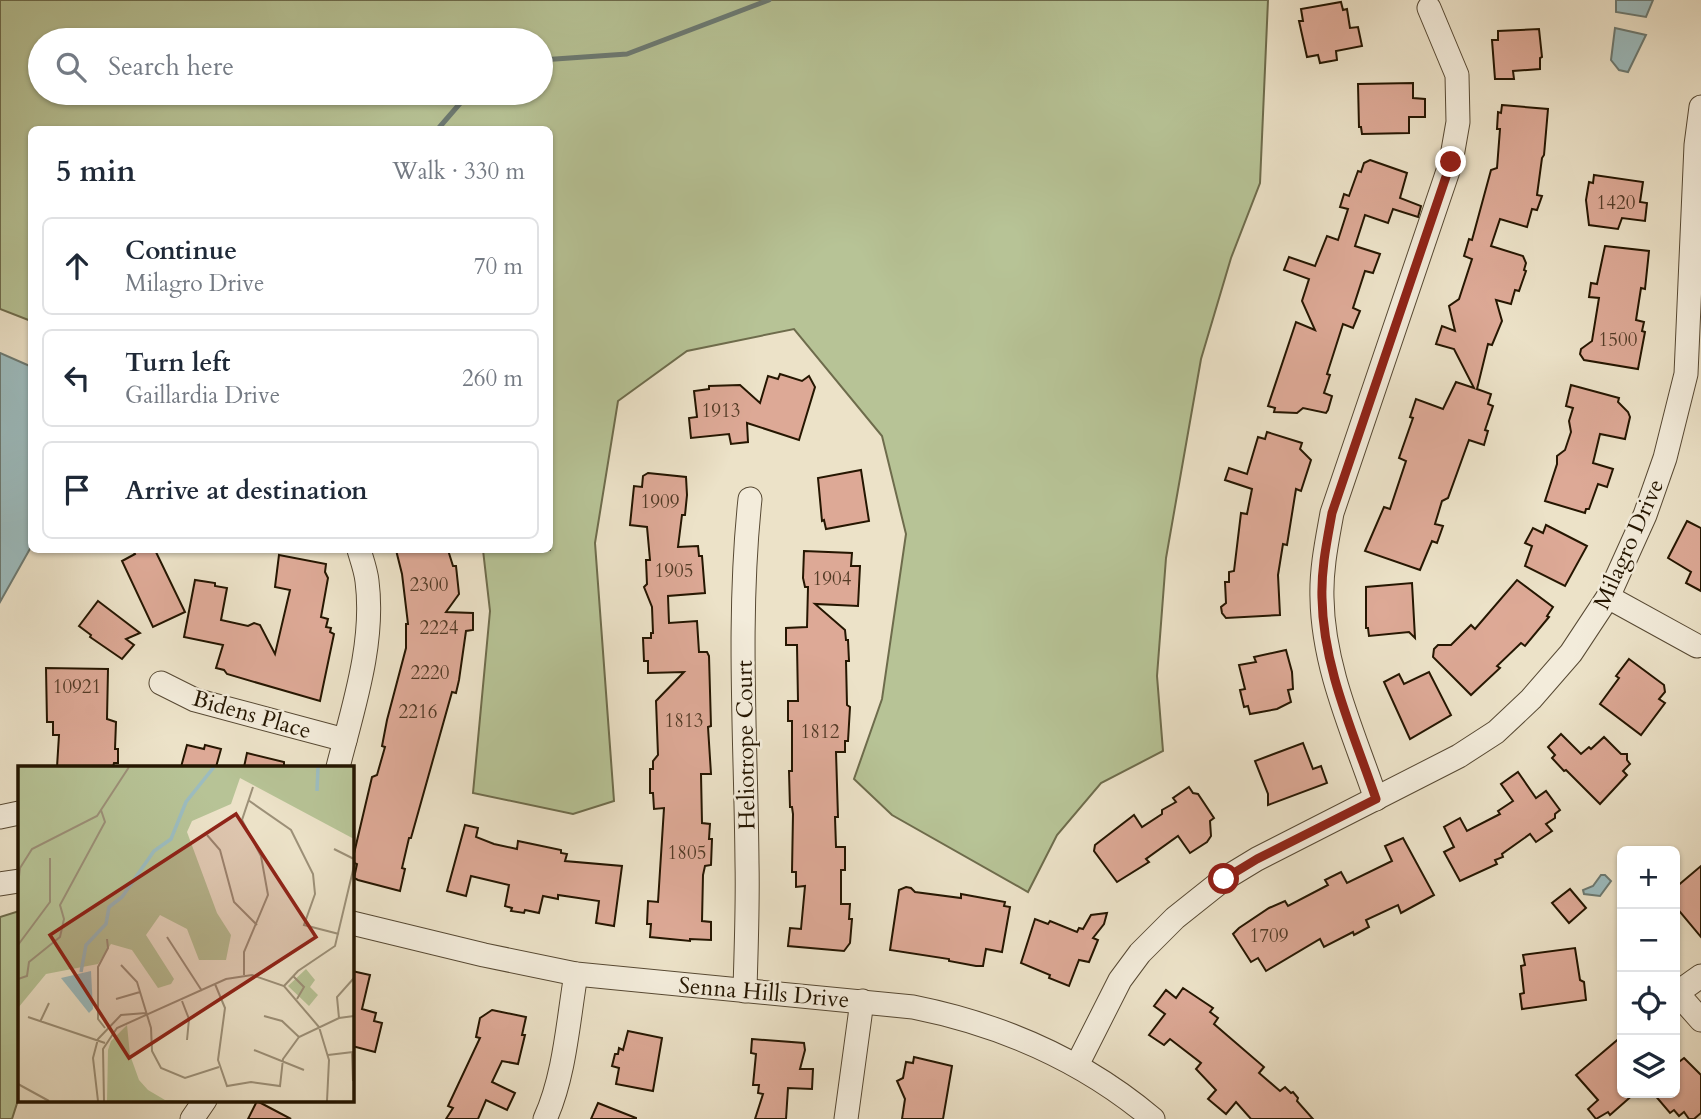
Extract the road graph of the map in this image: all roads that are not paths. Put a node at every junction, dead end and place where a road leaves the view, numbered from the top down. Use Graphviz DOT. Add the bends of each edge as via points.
graph roads {
  1 [pos="1429,8"];
  2 [pos="1701,107"];
  3 [pos="1693,375"];
  4 [pos="750,499"];
  5 [pos="360,553"];
  6 [pos="1608,597"];
  7 [pos="1697,646"];
  8 [pos="161,683"];
  9 [pos="345,740"];
  10 [pos="338,766"];
  11 [pos="1376,799"];
  12 [pos="18,813"];
  13 [pos="0,817"];
  14 [pos="18,881"];
  15 [pos="0,884"];
  16 [pos="354,923"];
  17 [pos="576,974"];
  18 [pos="1701,976"];
  19 [pos="745,991"];
  20 [pos="862,1001"];
  21 [pos="1701,1020"];
  22 [pos="1077,1066"];
  23 [pos="204,1102"];
  24 [pos="192,1119"];
  25 [pos="545,1119"];
  26 [pos="846,1119"];
  27 [pos="1153,1119"];
  1 -- 11 [label="street" via="1457,75 1458,122 1451,162 1332,513 1323,575 1325,638 1334,677"];
  2 -- 3 [label="street, Milagro Drive" via="1696,145"];
  3 -- 6 [label="street, Milagro Drive" via="1645,515"];
  4 -- 19 [label="street, Heliotrope Court" via="744,555"];
  5 -- 9 [label="street" via="369,618"];
  6 -- 7 [label="street"];
  6 -- 11 [label="street, Milagro Drive" via="1571,653 1496,732"];
  8 -- 9 [label="street, Bidens Place" via="195,700"];
  9 -- 10 [label="street"];
  11 -- 22 [label="street, Milagro Drive" via="1257,859 1175,918 1120,980"];
  12 -- 13 [label="street"];
  14 -- 15 [label="street"];
  16 -- 17 [label="street, Senna Hills Drive"];
  17 -- 19 [label="street, Senna Hills Drive"];
  17 -- 25 [label="street" via="559,1073"];
  18 -- 21 [label="street" via="1677,993"];
  19 -- 20 [label="street, Senna Hills Drive"];
  20 -- 22 [label="street, Senna Hills Drive" via="951,1014 1014,1034"];
  20 -- 26 [label="street"];
  22 -- 27 [label="street, Senna Hills Drive"];
  23 -- 24 [label="street"];
}
